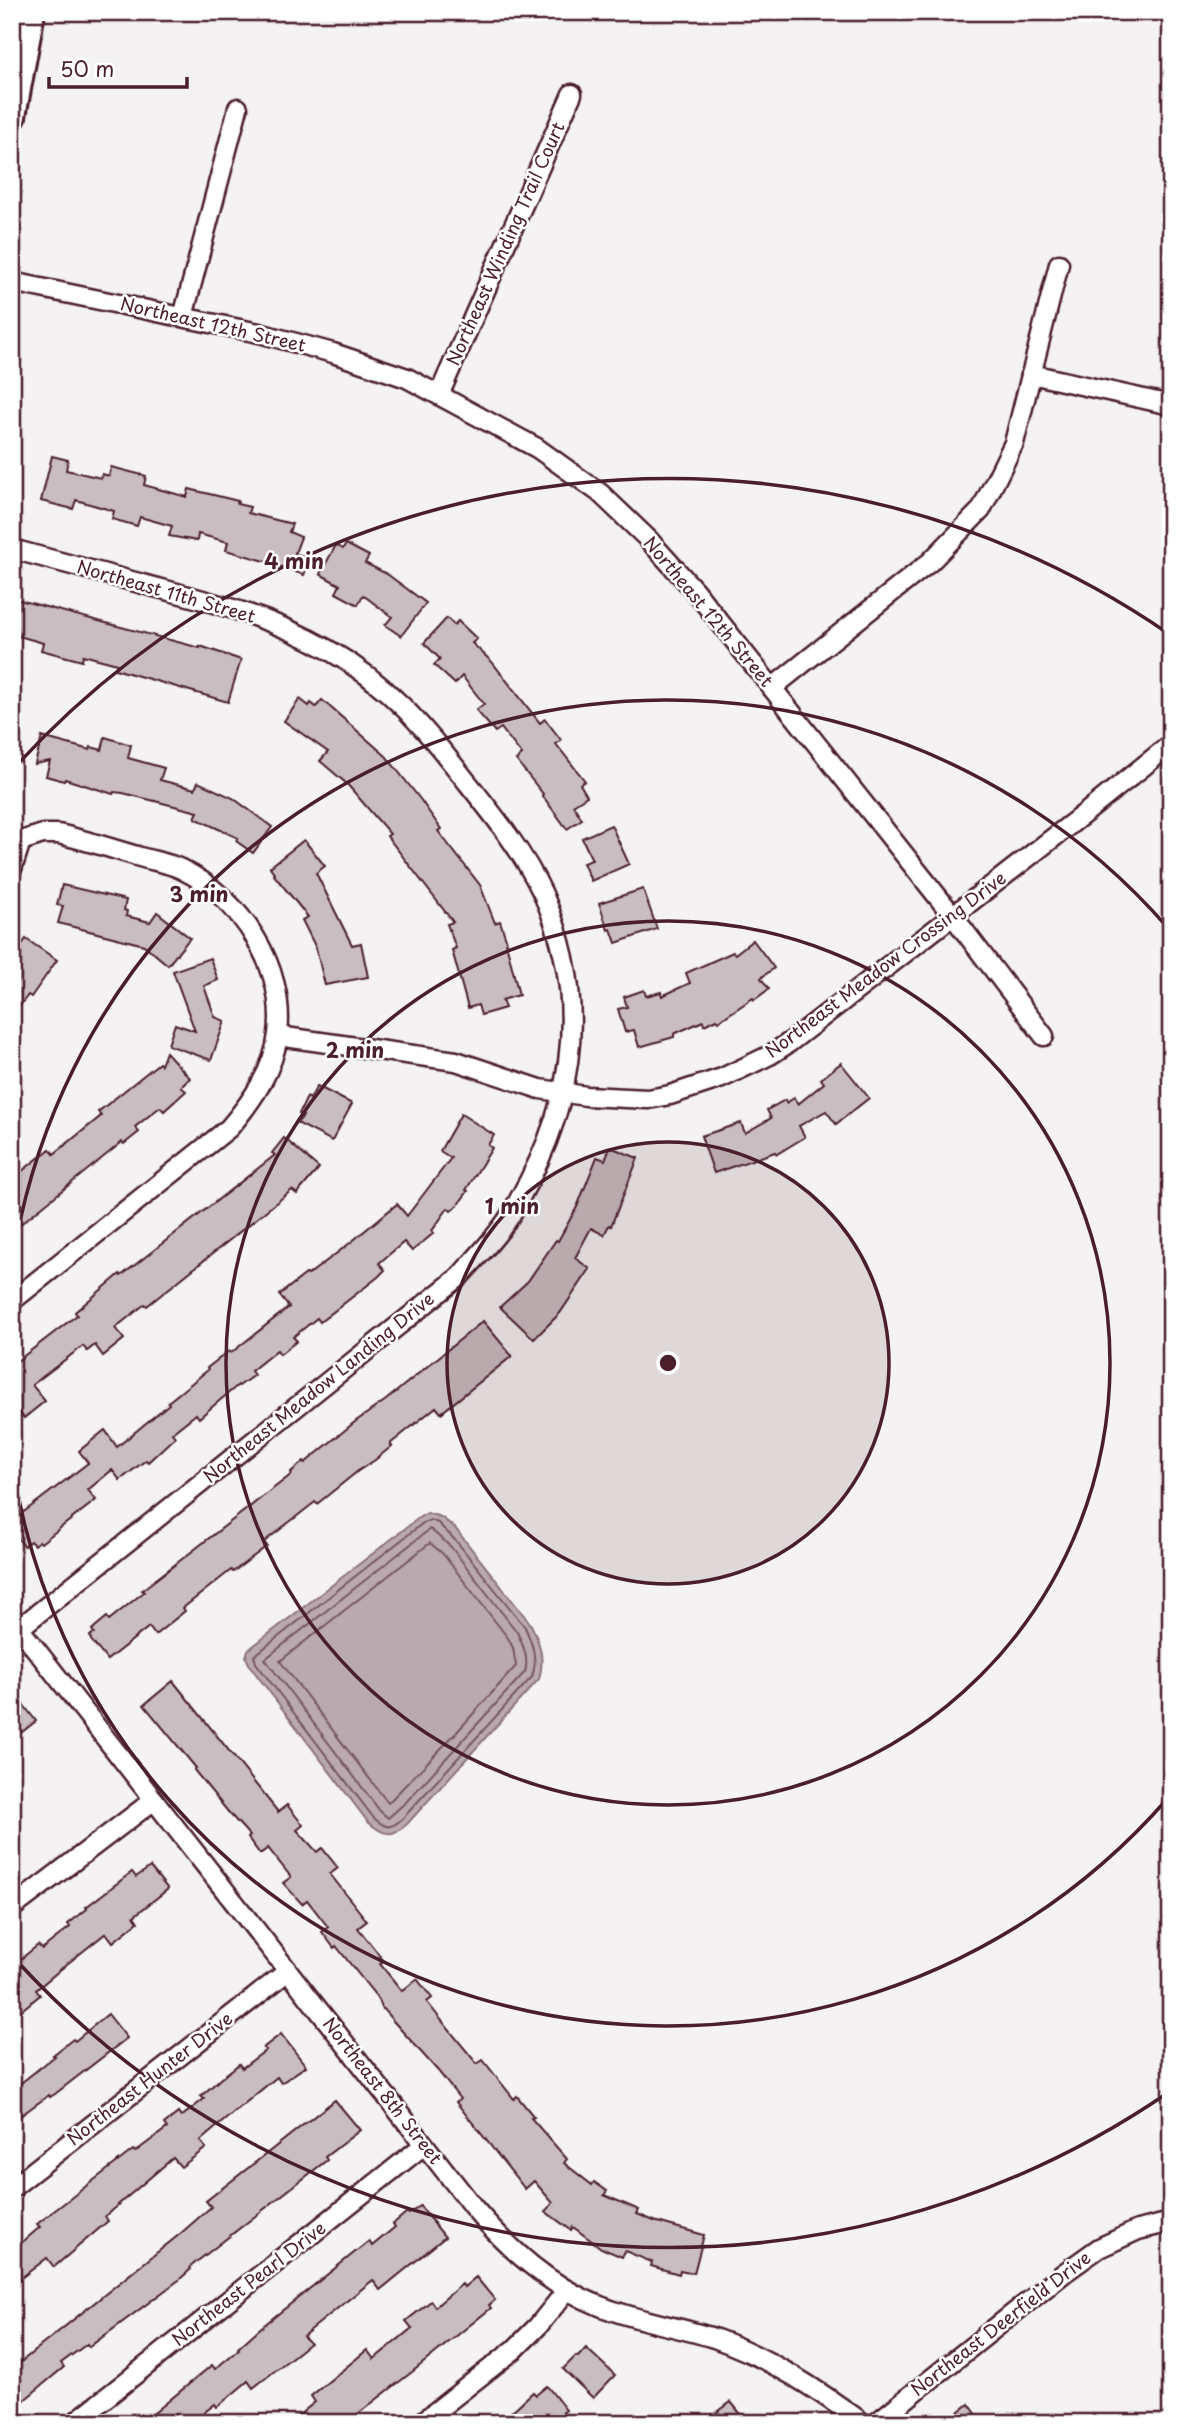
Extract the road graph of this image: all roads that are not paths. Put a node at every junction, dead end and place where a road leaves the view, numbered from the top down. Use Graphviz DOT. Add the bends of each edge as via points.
graph roads {
  1 [pos="31,12"];
  2 [pos="572,94"];
  3 [pos="238,108"];
  4 [pos="12,116"];
  5 [pos="1059,264"];
  6 [pos="12,282"];
  7 [pos="183,317"];
  8 [pos="1031,374"];
  9 [pos="439,395"];
  10 [pos="1171,405"];
  11 [pos="12,550"];
  12 [pos="772,688"];
  13 [pos="1171,744"];
  14 [pos="12,869"];
  15 [pos="953,916"];
  16 [pos="278,1036"];
  17 [pos="1044,1036"];
  18 [pos="564,1093"];
  19 [pos="12,1301"];
  20 [pos="15,1627"];
  21 [pos="154,1800"];
  22 [pos="12,1908"];
  23 [pos="288,1971"];
  24 [pos="424,2145"];
  25 [pos="12,2188"];
  26 [pos="1171,2222"];
  27 [pos="567,2290"];
  28 [pos="74,2423"];
  29 [pos="421,2423"];
  30 [pos="863,2423"];
  31 [pos="876,2423"];
  1 -- 4 [label="street"];
  2 -- 9 [label="street, Northeast Winding Trail Court"];
  3 -- 7 [label="street"];
  5 -- 8 [label="street"];
  6 -- 7 [label="street, Northeast 12th Street"];
  7 -- 9 [label="street, Northeast 12th Street" via="333,352 407,378"];
  8 -- 10 [label="street"];
  8 -- 12 [label="street" via="1014,443 981,510 930,562"];
  9 -- 12 [label="street, Northeast 12th Street" via="537,449 600,493 695,591"];
  11 -- 18 [label="street, Northeast 11th Street" via="216,603 298,633 354,665 411,713 507,833 543,894 570,996"];
  12 -- 15 [label="street, Northeast 12th Street"];
  13 -- 15 [label="street, Northeast Meadow Crossing Drive"];
  14 -- 16 [label="street" via="21,841 43,834 58,834 180,868 210,887 258,942 278,1004"];
  15 -- 17 [label="street, Northeast 12th Street"];
  15 -- 18 [label="street, Northeast Meadow Crossing Drive" via="790,1042 734,1073 648,1099"];
  16 -- 18 [label="street, Northeast Meadow Crossing Drive" via="456,1061"];
  16 -- 19 [label="street" via="252,1101 229,1128"];
  18 -- 20 [label="street, Northeast Meadow Landing Drive" via="541,1157 510,1217 459,1277"];
  20 -- 21 [label="street, Northeast 8th Street"];
  21 -- 22 [label="street"];
  21 -- 23 [label="street, Northeast 8th Street"];
  23 -- 24 [label="street, Northeast 8th Street"];
  23 -- 25 [label="street, Northeast Hunter Drive"];
  24 -- 27 [label="street, Northeast 8th Street" via="493,2230"];
  24 -- 28 [label="street, Northeast Pearl Drive"];
  26 -- 31 [label="street, Northeast Deerfield Drive" via="1138,2230 1099,2248"];
  27 -- 29 [label="street" via="515,2349"];
  27 -- 30 [label="street, Northeast 8th Street" via="600,2306 740,2349 825,2395"];
}
